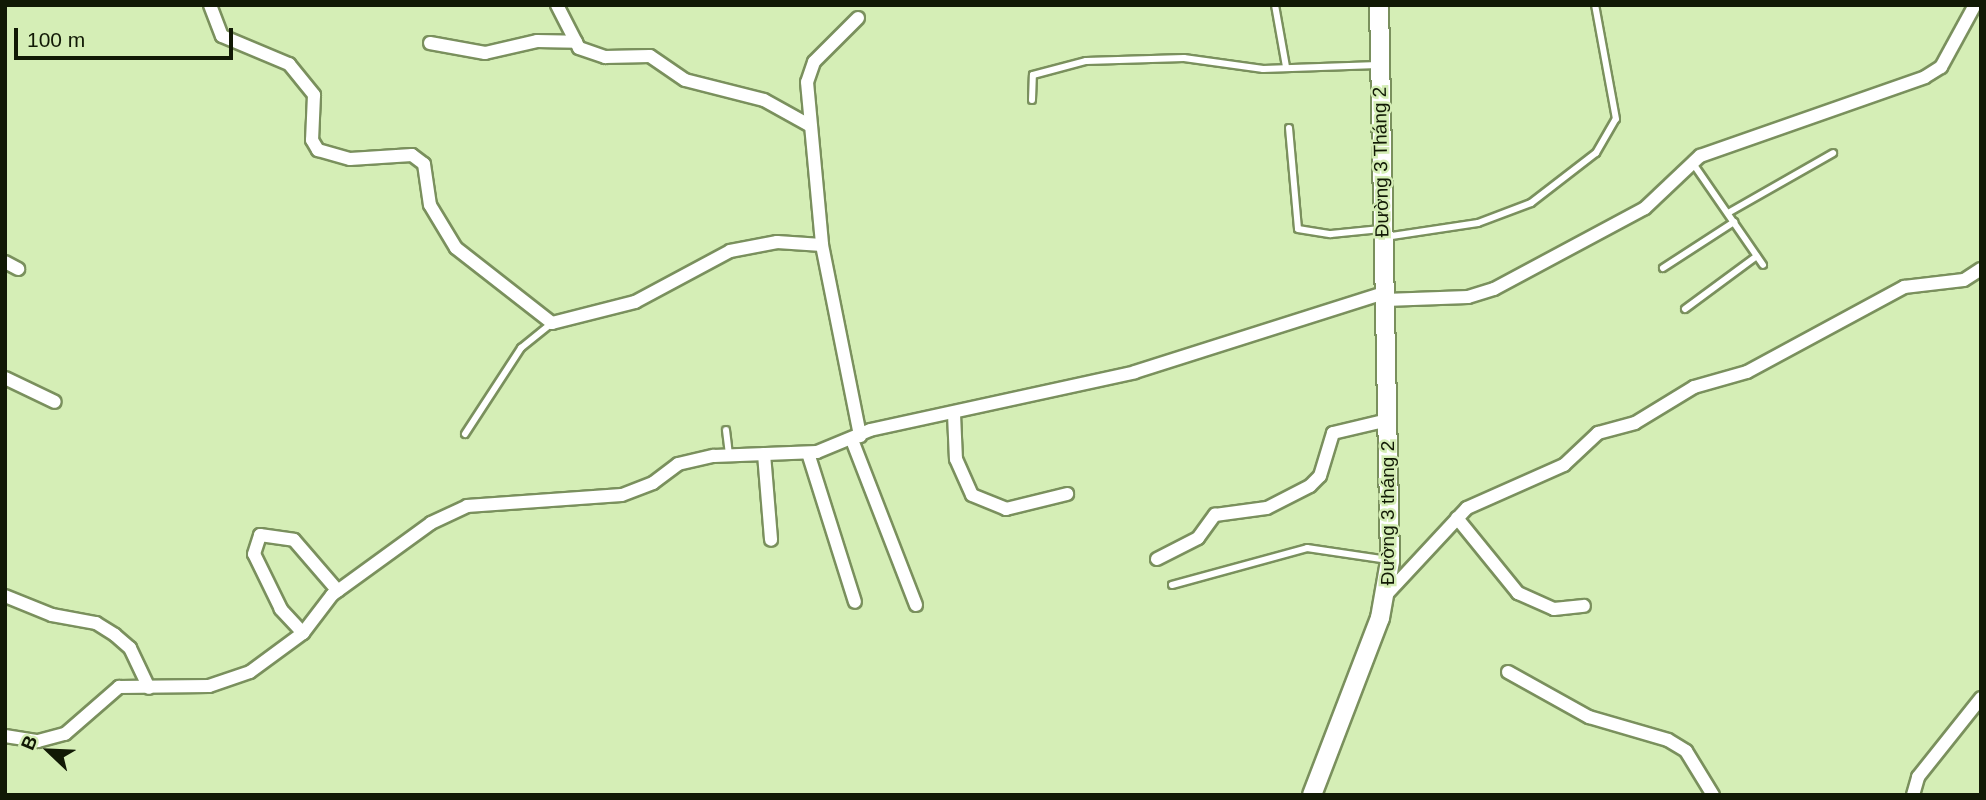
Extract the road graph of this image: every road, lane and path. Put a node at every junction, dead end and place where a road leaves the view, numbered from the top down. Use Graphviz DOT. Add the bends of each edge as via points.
graph roads {
  1 [pos="210,5"];
  2 [pos="557,5"];
  3 [pos="1275,5"];
  4 [pos="1379,5"];
  5 [pos="1595,5"];
  6 [pos="1975,5"];
  7 [pos="858,18"];
  8 [pos="576,42"];
  9 [pos="430,43"];
  10 [pos="1380,65"];
  11 [pos="1286,66"];
  12 [pos="1032,100"];
  13 [pos="809,125"];
  14 [pos="1289,128"];
  15 [pos="1833,153"];
  16 [pos="1691,160"];
  17 [pos="1728,213"];
  18 [pos="1734,222"];
  19 [pos="1383,233"];
  20 [pos="821,245"];
  21 [pos="1757,256"];
  22 [pos="5,262"];
  23 [pos="1763,265"];
  24 [pos="1663,268"];
  25 [pos="18,269"];
  26 [pos="1981,270"];
  27 [pos="1384,304"];
  28 [pos="1685,309"];
  29 [pos="552,323"];
  30 [pos="1386,343"];
  31 [pos="5,378"];
  32 [pos="55,402"];
  33 [pos="954,414"];
  34 [pos="1388,420"];
  35 [pos="726,430"];
  36 [pos="465,434"];
  37 [pos="856,438"];
  38 [pos="808,453"];
  39 [pos="764,454"];
  40 [pos="729,456"];
  41 [pos="1067,494"];
  42 [pos="1457,518"];
  43 [pos="771,540"];
  44 [pos="1157,559"];
  45 [pos="1390,561"];
  46 [pos="1172,585"];
  47 [pos="338,591"];
  48 [pos="1387,594"];
  49 [pos="5,596"];
  50 [pos="855,602"];
  51 [pos="916,605"];
  52 [pos="1584,606"];
  53 [pos="303,633"];
  54 [pos="1508,672"];
  55 [pos="149,688"];
  56 [pos="1981,698"];
  57 [pos="5,736"];
  58 [pos="1312,795"];
  59 [pos="1713,795"];
  60 [pos="1913,795"];
  1 -- 29 [label="street" via="222,36 289,64 314,95 312,140 318,150 350,159 412,155 424,163 430,205 456,248"];
  2 -- 8 [label="street"];
  3 -- 11 [label="lane"];
  4 -- 10 [label="main road, Đường 3 Tháng 2"];
  5 -- 19 [label="lane" via="1616,118 1596,153 1531,203 1478,223"];
  6 -- 16 [label="street" via="1941,66 1925,77 1831,105"];
  7 -- 13 [label="street" via="814,62 807,82"];
  8 -- 9 [label="street" via="537,41 485,53"];
  8 -- 13 [label="street" via="605,57 650,56 685,80 764,100"];
  10 -- 11 [label="lane"];
  10 -- 19 [label="main road, Đường 3 Tháng 2"];
  11 -- 12 [label="lane" via="1184,58 1086,61 1033,75"];
  13 -- 20 [label="street"];
  14 -- 19 [label="lane" via="1298,229"];
  15 -- 17 [label="lane"];
  16 -- 17 [label="lane"];
  16 -- 27 [label="street" via="1645,208 1494,289 1468,297"];
  17 -- 18 [label="lane"];
  18 -- 21 [label="lane"];
  18 -- 24 [label="lane"];
  19 -- 27 [label="main road, Đường 3 Tháng 2"];
  20 -- 29 [label="street" via="777,242 730,251 635,302"];
  20 -- 37 [label="street"];
  21 -- 23 [label="lane"];
  21 -- 28 [label="lane"];
  22 -- 25 [label="street"];
  26 -- 42 [label="street" via="1964,280 1904,287 1747,372 1694,387 1635,423 1598,433 1564,465 1506,496 1483,498"];
  27 -- 30 [label="main road, Đường 3 Tháng 2"];
  27 -- 33 [label="street" via="1135,372"];
  29 -- 36 [label="lane" via="521,348"];
  30 -- 34 [label="main road, Đường 3 tháng 2"];
  31 -- 32 [label="street"];
  33 -- 37 [label="street"];
  33 -- 41 [label="street" via="956,459 972,495 1006,509"];
  34 -- 44 [label="street" via="1333,433 1320,477 1310,486 1267,508 1215,515 1198,538"];
  34 -- 45 [label="main road, Đường 3 tháng 2"];
  35 -- 40 [label="lane"];
  37 -- 38 [label="street"];
  37 -- 51 [label="street"];
  38 -- 39 [label="street"];
  38 -- 50 [label="street"];
  39 -- 40 [label="street"];
  39 -- 43 [label="street"];
  40 -- 47 [label="street" via="678,464 653,484 622,495 467,506 431,523"];
  42 -- 48 [label="street"];
  42 -- 52 [label="street" via="1518,593 1554,609"];
  45 -- 46 [label="lane" via="1307,548"];
  45 -- 48 [label="main road, Đường 3 tháng 2"];
  47 -- 53 [label="street"];
  47 -- 53 [label="street" via="294,540 260,535 254,554 281,609"];
  48 -- 58 [label="main road, Đường 3 tháng 2"];
  49 -- 55 [label="street" via="52,615 96,623 115,635 130,648"];
  53 -- 55 [label="street" via="250,672 209,687"];
  54 -- 59 [label="street" via="1589,717 1668,740 1686,751"];
  55 -- 57 [label="street" via="113,690 65,734 38,741"];
  56 -- 60 [label="street" via="1918,777"];
}
